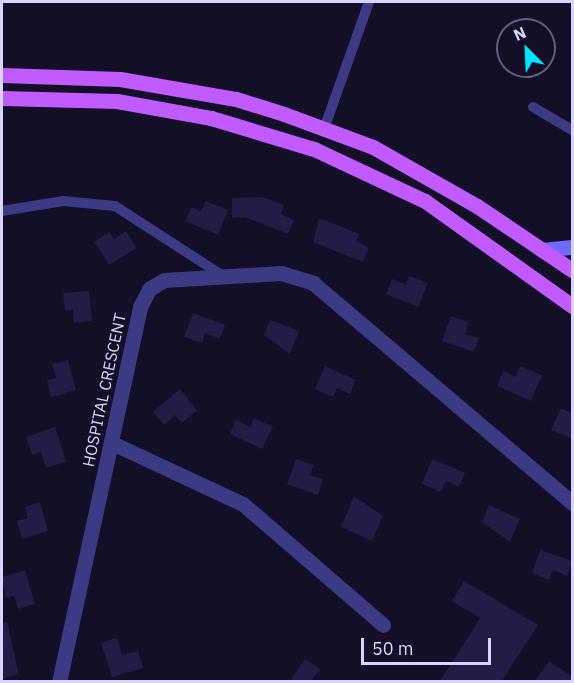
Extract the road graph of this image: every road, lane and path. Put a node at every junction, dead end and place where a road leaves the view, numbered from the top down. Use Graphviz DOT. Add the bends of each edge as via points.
graph roads {
  1 [pos="369,2"];
  2 [pos="2,75"];
  3 [pos="2,98"];
  4 [pos="533,107"];
  5 [pos="324,129"];
  6 [pos="573,130"];
  7 [pos="2,211"];
  8 [pos="573,247"];
  9 [pos="542,249"];
  10 [pos="573,270"];
  11 [pos="220,274"];
  12 [pos="573,306"];
  13 [pos="112,443"];
  14 [pos="573,503"];
  15 [pos="383,625"];
  16 [pos="59,681"];
  1 -- 5 [label="lane"];
  2 -- 5 [label="main road" via="177,87 236,99"];
  3 -- 12 [label="main road" via="117,101 211,118 314,149 425,201"];
  4 -- 6 [label="lane"];
  5 -- 9 [label="main road" via="383,153"];
  7 -- 11 [label="lane" via="63,201 115,206"];
  8 -- 9 [label="street"];
  9 -- 10 [label="main road"];
  11 -- 13 [label="street, HOSPITAL CRESCENT" via="180,275 149,289 140,307"];
  11 -- 14 [label="street, HOSPITAL CRESCENT" via="281,273 314,283"];
  13 -- 15 [label="street" via="243,504"];
  13 -- 16 [label="street, HOSPITAL CRESCENT"];
}
